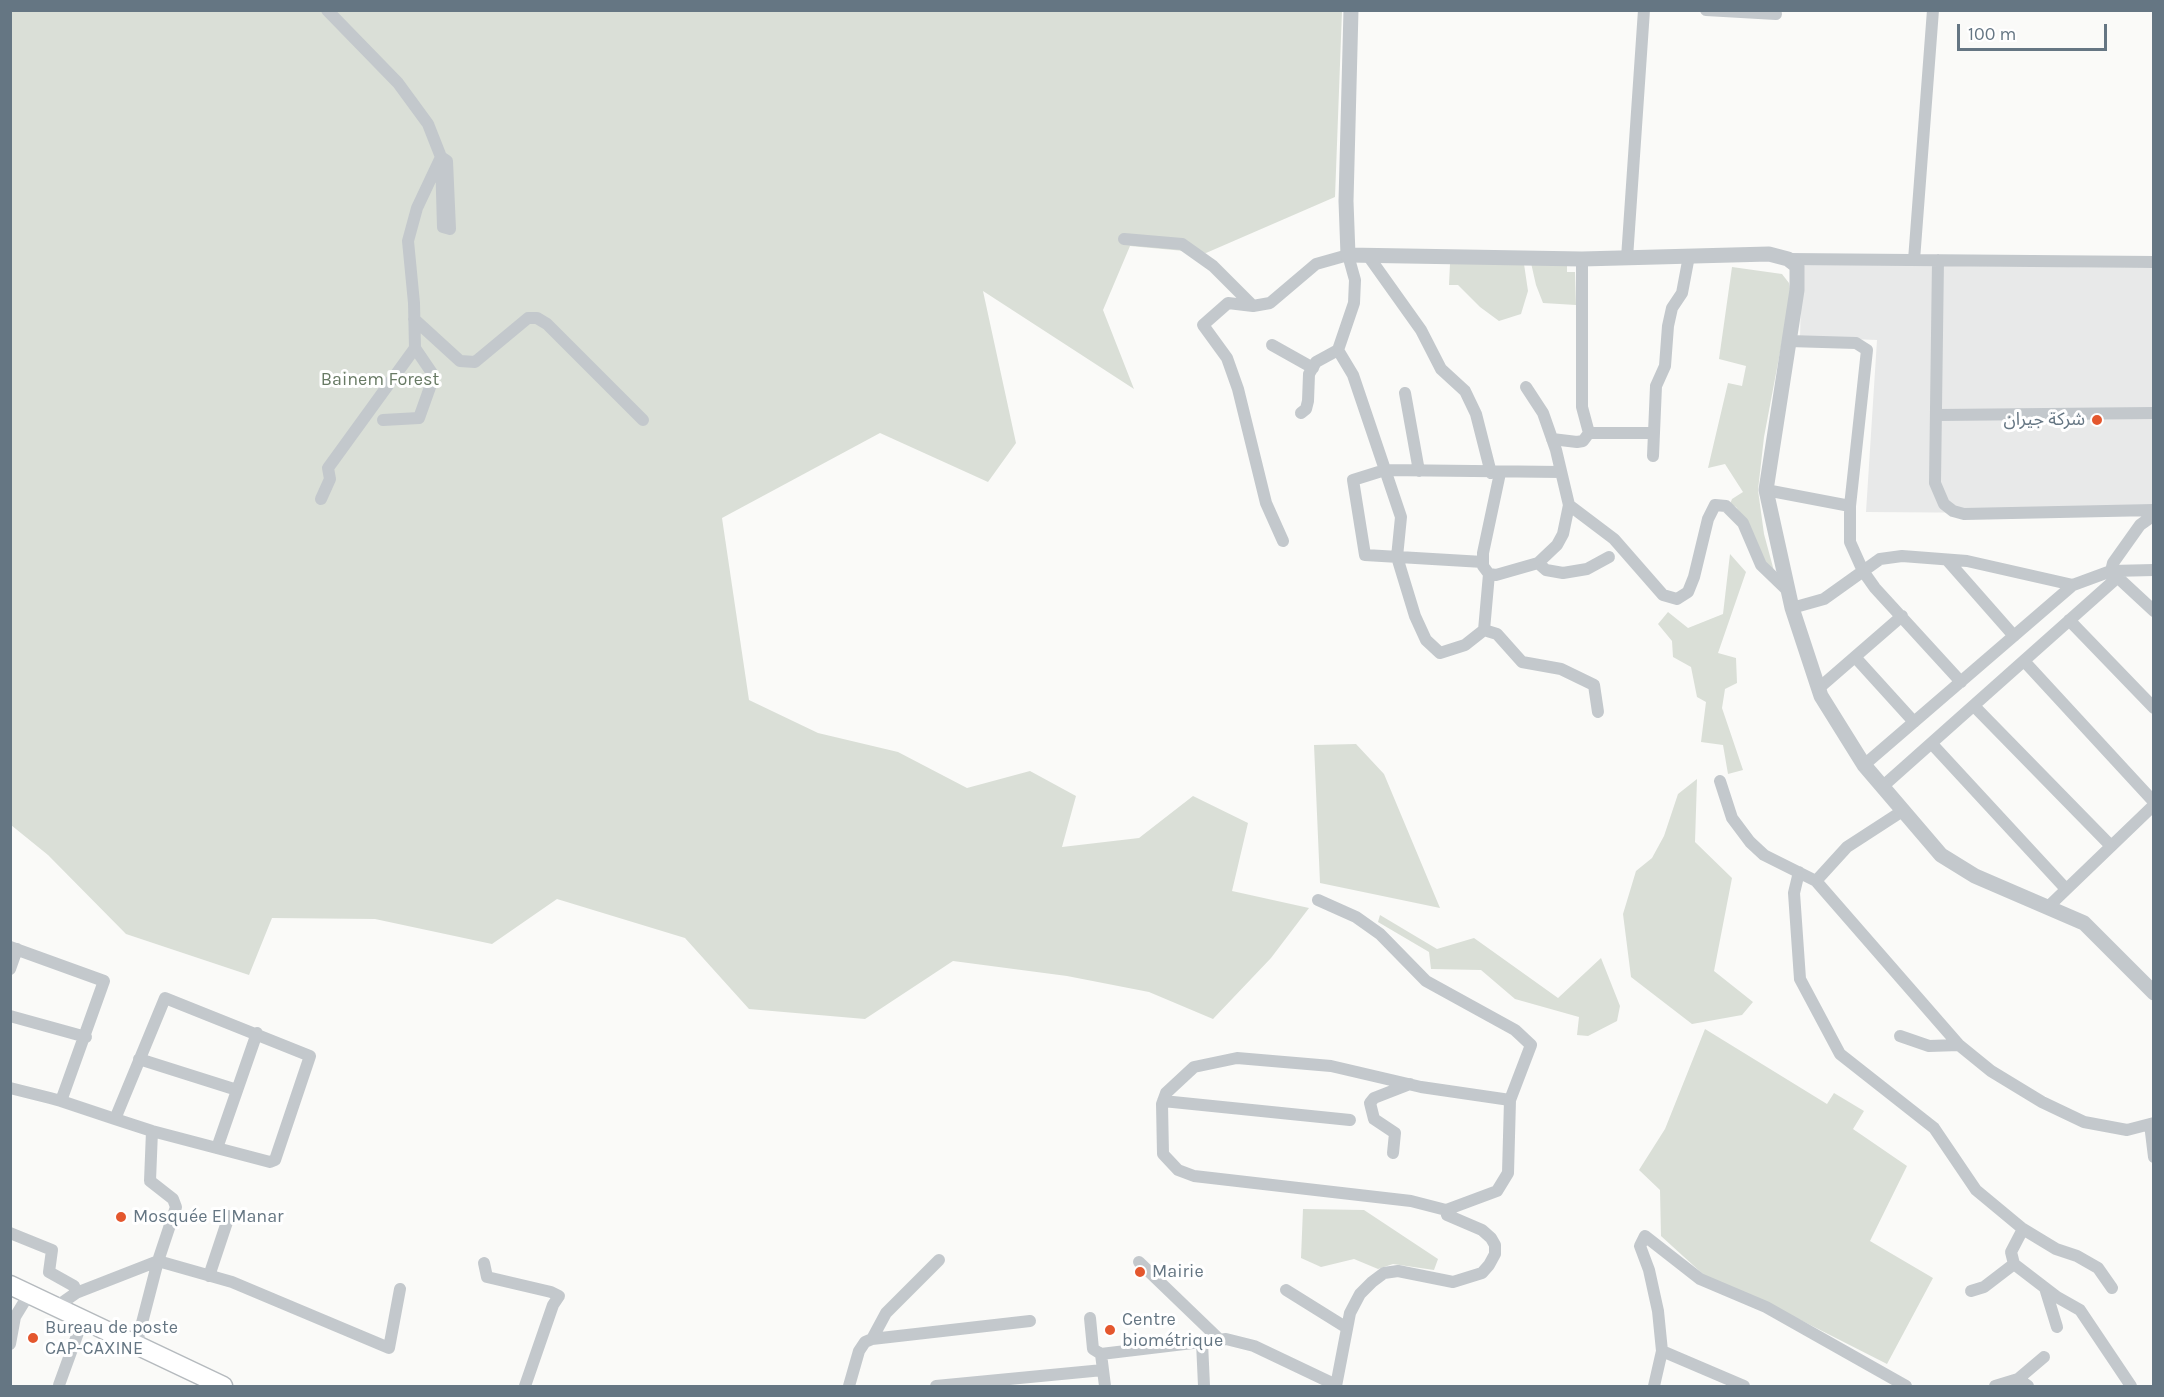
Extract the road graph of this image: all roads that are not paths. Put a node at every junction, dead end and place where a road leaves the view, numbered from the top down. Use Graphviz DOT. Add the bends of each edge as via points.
graph roads {
  1 [pos="327,10"];
  2 [pos="1351,10"];
  3 [pos="1644,10"];
  4 [pos="1706,10"];
  5 [pos="1933,10"];
  6 [pos="1776,14"];
  7 [pos="441,157"];
  8 [pos="1124,239"];
  9 [pos="1348,255"];
  10 [pos="1689,256"];
  11 [pos="1369,257"];
  12 [pos="1627,258"];
  13 [pos="1582,259"];
  14 [pos="1788,259"];
  15 [pos="1914,260"];
  16 [pos="1938,260"];
  17 [pos="2154,262"];
  18 [pos="1253,306"];
  19 [pos="414,319"];
  20 [pos="1789,340"];
  21 [pos="1272,345"];
  22 [pos="415,348"];
  23 [pos="1338,350"];
  24 [pos="1313,368"];
  25 [pos="1526,387"];
  26 [pos="1405,393"];
  27 [pos="1301,413"];
  28 [pos="2154,413"];
  29 [pos="1938,415"];
  30 [pos="383,420"];
  31 [pos="643,420"];
  32 [pos="1589,433"];
  33 [pos="1654,433"];
  34 [pos="1552,439"];
  35 [pos="1653,456"];
  36 [pos="1385,470"];
  37 [pos="1419,471"];
  38 [pos="1561,472"];
  39 [pos="1496,473"];
  40 [pos="1766,490"];
  41 [pos="321,499"];
  42 [pos="1569,505"];
  43 [pos="1851,506"];
  44 [pos="2154,513"];
  45 [pos="1283,541"];
  46 [pos="1397,557"];
  47 [pos="1609,557"];
  48 [pos="1948,561"];
  49 [pos="1483,562"];
  50 [pos="1538,562"];
  51 [pos="2154,570"];
  52 [pos="1863,571"];
  53 [pos="1489,574"];
  54 [pos="2115,574"];
  55 [pos="2073,585"];
  56 [pos="1788,591"];
  57 [pos="1792,608"];
  58 [pos="2154,611"];
  59 [pos="1902,615"];
  60 [pos="2069,620"];
  61 [pos="1484,630"];
  62 [pos="2014,636"];
  63 [pos="1855,657"];
  64 [pos="2024,661"];
  65 [pos="1961,682"];
  66 [pos="1819,688"];
  67 [pos="1974,706"];
  68 [pos="2154,708"];
  69 [pos="1598,712"];
  70 [pos="1914,722"];
  71 [pos="1932,744"];
  72 [pos="1863,765"];
  73 [pos="1720,781"];
  74 [pos="1882,787"];
  75 [pos="2154,804"];
  76 [pos="1904,810"];
  77 [pos="2111,846"];
  78 [pos="1799,872"];
  79 [pos="1816,881"];
  80 [pos="2066,889"];
  81 [pos="1318,900"];
  82 [pos="2049,906"];
  83 [pos="14,948"];
  84 [pos="10,969"];
  85 [pos="2154,993"];
  86 [pos="10,1016"];
  87 [pos="257,1033"];
  88 [pos="1900,1036"];
  89 [pos="86,1037"];
  90 [pos="1959,1045"];
  91 [pos="138,1059"];
  92 [pos="1410,1084"];
  93 [pos="10,1088"];
  94 [pos="237,1090"];
  95 [pos="1510,1100"];
  96 [pos="61,1101"];
  97 [pos="1163,1101"];
  98 [pos="115,1119"];
  99 [pos="1350,1120"];
  100 [pos="2152,1123"];
  101 [pos="152,1131"];
  102 [pos="217,1148"];
  103 [pos="1393,1153"];
  104 [pos="2154,1157"];
  105 [pos="1446,1210"];
  106 [pos="229,1216"];
  107 [pos="2023,1229"];
  108 [pos="10,1233"];
  109 [pos="939,1260"];
  110 [pos="158,1261"];
  111 [pos="1139,1262"];
  112 [pos="484,1263"];
  113 [pos="2014,1264"];
  114 [pos="209,1276"];
  115 [pos="10,1286"];
  116 [pos="2045,1286"];
  117 [pos="2112,1288"];
  118 [pos="400,1289"];
  119 [pos="1286,1290"];
  120 [pos="1971,1291"];
  121 [pos="76,1293"];
  122 [pos="29,1294"];
  123 [pos="56,1307"];
  124 [pos="1090,1318"];
  125 [pos="83,1319"];
  126 [pos="1030,1321"];
  127 [pos="2057,1327"];
  128 [pos="1347,1328"];
  129 [pos="872,1339"];
  130 [pos="1220,1340"];
  131 [pos="1202,1342"];
  132 [pos="10,1344"];
  133 [pos="136,1346"];
  134 [pos="1662,1351"];
  135 [pos="1101,1354"];
  136 [pos="2044,1357"];
  137 [pos="1104,1370"];
  138 [pos="2023,1383"];
  139 [pos="60,1385"];
  140 [pos="223,1386"];
  141 [pos="525,1386"];
  142 [pos="849,1386"];
  143 [pos="936,1386"];
  144 [pos="1105,1386"];
  145 [pos="1204,1386"];
  146 [pos="1336,1386"];
  147 [pos="1654,1386"];
  148 [pos="1744,1386"];
  149 [pos="1906,1386"];
  150 [pos="1995,1386"];
  151 [pos="2131,1386"];
  1 -- 7 [label="street" via="398,83 428,124"];
  2 -- 9 [label="street"];
  3 -- 12 [label="street"];
  4 -- 6 [label="street"];
  5 -- 15 [label="street"];
  7 -- 7 [label="street" via="443,227 450,230 447,161"];
  7 -- 19 [label="street" via="417,208 408,241"];
  8 -- 18 [label="street" via="1182,244 1213,266"];
  9 -- 11 [label="street"];
  9 -- 18 [label="street" via="1316,264 1270,303"];
  9 -- 23 [label="street" via="1354,303"];
  10 -- 12 [label="street"];
  10 -- 14 [label="street" via="1769,254"];
  10 -- 33 [label="street" via="1682,293 1672,308 1668,326 1665,366 1656,386"];
  11 -- 13 [label="street"];
  11 -- 39 [label="street" via="1421,330 1441,369 1465,391"];
  12 -- 13 [label="street"];
  13 -- 32 [label="street" via="1582,397"];
  14 -- 15 [label="street"];
  14 -- 20 [label="street" via="1797,266"];
  15 -- 16 [label="street"];
  16 -- 17 [label="street"];
  16 -- 29 [label="street"];
  18 -- 45 [label="street" via="1228,303 1203,325 1227,358 1266,503"];
  19 -- 22 [label="street"];
  19 -- 31 [label="street" via="460,361 474,362 528,318 537,318"];
  20 -- 40 [label="street"];
  20 -- 43 [label="street" via="1856,343 1867,350"];
  21 -- 24 [label="street"];
  22 -- 30 [label="street" via="434,376 419,418"];
  22 -- 41 [label="street" via="328,468 330,479"];
  23 -- 24 [label="street" via="1316,362"];
  23 -- 36 [label="street" via="1353,375"];
  24 -- 27 [label="street" via="1306,409"];
  25 -- 34 [label="street" via="1543,413"];
  26 -- 37 [label="street"];
  28 -- 29 [label="street"];
  29 -- 44 [label="street" via="1935,483 1940,498 1953,511"];
  32 -- 33 [label="street"];
  32 -- 34 [label="street" via="1583,441"];
  33 -- 35 [label="street"];
  34 -- 38 [label="street"];
  36 -- 37 [label="street"];
  36 -- 46 [label="street" via="1401,517"];
  36 -- 46 [label="street" via="1353,480 1365,555"];
  37 -- 39 [label="street"];
  38 -- 39 [label="street"];
  38 -- 42 [label="street"];
  39 -- 49 [label="street"];
  40 -- 43 [label="street"];
  40 -- 56 [label="street"];
  42 -- 50 [label="street" via="1563,534"];
  42 -- 56 [label="street" via="1614,539 1663,595 1677,599 1688,592 1715,505 1726,506 1743,523 1761,565"];
  43 -- 52 [label="street" via="1850,542"];
  44 -- 54 [label="street" via="2140,525 2113,563"];
  46 -- 49 [label="street"];
  46 -- 61 [label="street" via="1414,616 1426,640 1440,653 1465,645"];
  47 -- 50 [label="street" via="1587,569 1563,573 1546,570"];
  48 -- 52 [label="street" via="1902,556 1880,559"];
  48 -- 55 [label="street" via="1967,561"];
  48 -- 62 [label="street"];
  49 -- 53 [label="street"];
  50 -- 53 [label="street"];
  51 -- 54 [label="street"];
  52 -- 57 [label="street" via="1824,598"];
  52 -- 59 [label="street"];
  53 -- 61 [label="street"];
  54 -- 55 [label="street"];
  54 -- 58 [label="street"];
  54 -- 60 [label="street"];
  55 -- 62 [label="street"];
  56 -- 57 [label="street"];
  57 -- 66 [label="street"];
  59 -- 63 [label="street"];
  59 -- 65 [label="street"];
  60 -- 64 [label="street"];
  60 -- 68 [label="street"];
  61 -- 69 [label="street" via="1497,634 1522,662 1562,669 1594,686"];
  62 -- 65 [label="street"];
  63 -- 66 [label="street"];
  63 -- 70 [label="street"];
  64 -- 67 [label="street"];
  64 -- 75 [label="street"];
  65 -- 70 [label="street"];
  66 -- 72 [label="street"];
  67 -- 71 [label="street"];
  67 -- 77 [label="street"];
  70 -- 72 [label="street"];
  71 -- 74 [label="street"];
  71 -- 80 [label="street"];
  72 -- 74 [label="street"];
  73 -- 78 [label="street" via="1732,818 1750,842 1764,855"];
  74 -- 76 [label="street"];
  75 -- 77 [label="street"];
  76 -- 79 [label="street" via="1846,847"];
  76 -- 82 [label="street" via="1941,855 1975,876"];
  77 -- 80 [label="street"];
  78 -- 79 [label="street"];
  78 -- 107 [label="street" via="1794,893 1800,979 1840,1054 1934,1128 1976,1190"];
  79 -- 90 [label="street"];
  80 -- 82 [label="street"];
  81 -- 95 [label="street" via="1356,917 1380,934 1426,981 1515,1030 1531,1045"];
  82 -- 85 [label="street" via="2084,923"];
  83 -- 84 [label="street"];
  83 -- 89 [label="street" via="102,979 104,984"];
  86 -- 89 [label="street"];
  87 -- 91 [label="street" via="165,998"];
  87 -- 94 [label="street"];
  87 -- 102 [label="street" via="310,1058 275,1160"];
  88 -- 90 [label="street" via="1929,1046"];
  89 -- 96 [label="street"];
  90 -- 100 [label="street" via="1991,1071 2084,1122 2127,1130"];
  91 -- 94 [label="street"];
  91 -- 98 [label="street"];
  92 -- 95 [label="street"];
  92 -- 97 [label="street" via="1331,1066 1237,1058 1194,1067 1166,1093"];
  92 -- 103 [label="street" via="1370,1103 1374,1119 1395,1133"];
  93 -- 96 [label="street"];
  94 -- 102 [label="street"];
  95 -- 105 [label="street" via="1508,1173 1497,1191"];
  96 -- 98 [label="street"];
  97 -- 99 [label="street"];
  97 -- 105 [label="street" via="1163,1154 1178,1170 1194,1176 1411,1201"];
  98 -- 101 [label="street"];
  100 -- 104 [label="street"];
  101 -- 102 [label="street"];
  101 -- 110 [label="street" via="150,1181 173,1199 176,1207"];
  105 -- 128 [label="street" via="1452,1219 1482,1230 1491,1238 1495,1254 1489,1265 1482,1273 1453,1282 1398,1271 1384,1273 1360,1294"];
  106 -- 114 [label="street"];
  107 -- 113 [label="street" via="2011,1252"];
  107 -- 117 [label="street" via="2098,1268"];
  108 -- 121 [label="street" via="52,1250 49,1272 74,1286"];
  109 -- 129 [label="street" via="886,1313"];
  110 -- 114 [label="street"];
  110 -- 121 [label="street"];
  110 -- 133 [label="street"];
  111 -- 130 [label="street"];
  112 -- 141 [label="street" via="487,1277 559,1296"];
  113 -- 116 [label="street"];
  113 -- 120 [label="street" via="1984,1287"];
  114 -- 118 [label="street" via="389,1348"];
  115 -- 122 [label="main road"];
  116 -- 127 [label="street"];
  116 -- 151 [label="street" via="2080,1310"];
  119 -- 128 [label="street"];
  121 -- 123 [label="street"];
  122 -- 123 [label="main road"];
  122 -- 132 [label="street" via="15,1317"];
  123 -- 125 [label="main road"];
  124 -- 135 [label="street" via="1094,1349"];
  125 -- 133 [label="main road"];
  125 -- 139 [label="street"];
  126 -- 129 [label="street"];
  128 -- 146 [label="street"];
  129 -- 142 [label="street" via="859,1351"];
  130 -- 131 [label="street"];
  130 -- 146 [label="street" via="1254,1346"];
  131 -- 135 [label="street"];
  131 -- 145 [label="street"];
  133 -- 140 [label="main road"];
  134 -- 147 [label="street"];
  134 -- 148 [label="street"];
  134 -- 149 [label="street" via="1658,1311 1640,1246 1645,1236 1700,1279 1766,1307"];
  135 -- 137 [label="street"];
  136 -- 138 [label="street"];
  137 -- 143 [label="street"];
  137 -- 144 [label="street"];
  138 -- 150 [label="street"];
}
